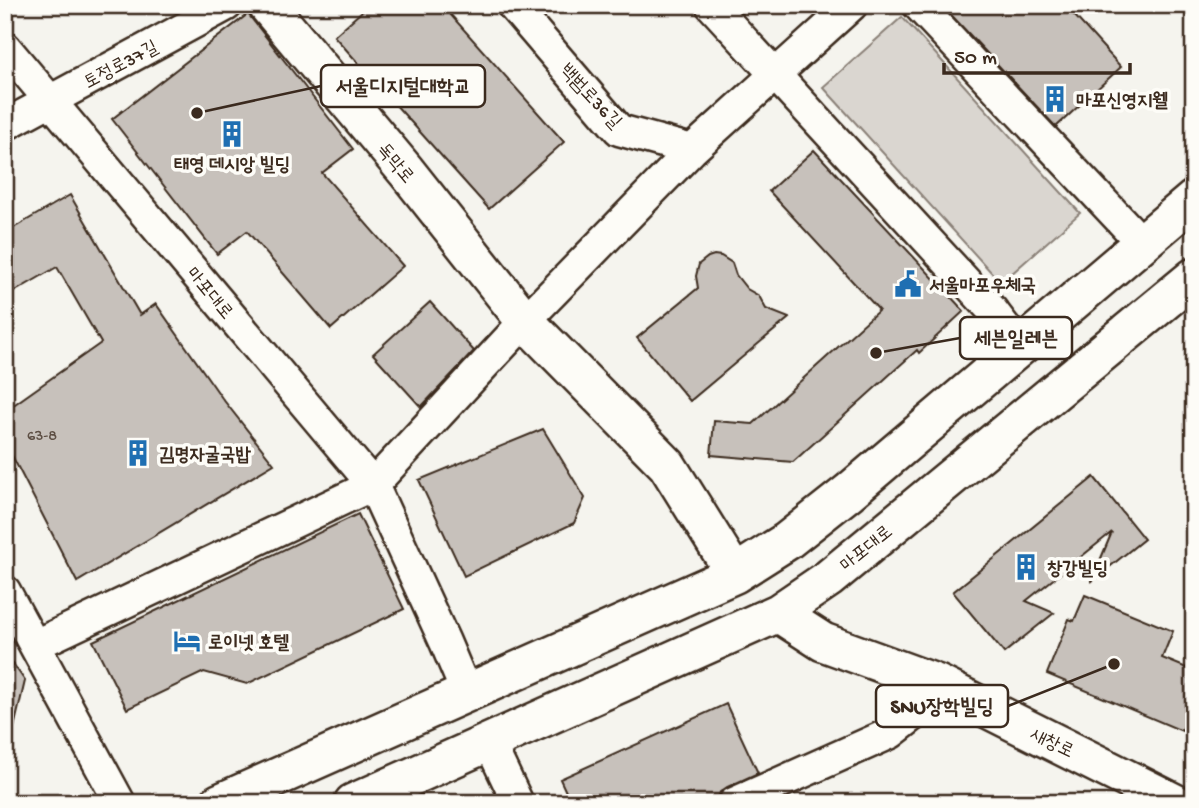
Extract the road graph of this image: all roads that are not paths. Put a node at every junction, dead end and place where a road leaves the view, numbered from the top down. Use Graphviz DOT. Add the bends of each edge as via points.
graph roads {
  1 [pos="227,5"];
  2 [pos="267,5"];
  3 [pos="512,5"];
  4 [pos="711,5"];
  5 [pos="852,5"];
  6 [pos="918,5"];
  7 [pos="5,47"];
  8 [pos="775,75"];
  9 [pos="49,100"];
  10 [pos="5,125"];
  11 [pos="692,150"];
  12 [pos="1194,199"];
  13 [pos="1142,243"];
  14 [pos="1194,277"];
  15 [pos="525,321"];
  16 [pos="1021,348"];
  17 [pos="373,485"];
  18 [pos="735,574"];
  19 [pos="5,590"];
  20 [pos="778,613"];
  21 [pos="35,645"];
  22 [pos="937,684"];
  23 [pos="467,694"];
  24 [pos="489,742"];
  25 [pos="120,803"];
  26 [pos="219,803"];
  27 [pos="353,803"];
  28 [pos="518,803"];
  29 [pos="734,803"];
  30 [pos="1175,803"];
  1 -- 9 [label="street, 토정로37길"];
  2 -- 15 [label="main road, 독막로"];
  3 -- 11 [label="street, 백범로36길" via="619,130"];
  4 -- 8 [label="street"];
  5 -- 8 [label="street"];
  6 -- 13 [label="street"];
  7 -- 9 [label="street"];
  8 -- 11 [label="street"];
  8 -- 16 [label="street" via="992,310"];
  9 -- 10 [label="street, 토정로37길"];
  9 -- 17 [label="street, 마포대로"];
  11 -- 15 [label="street"];
  12 -- 13 [label="main road"];
  13 -- 16 [label="main road"];
  14 -- 20 [label="main road, 마포대로" via="828,579"];
  15 -- 17 [label="street"];
  15 -- 18 [label="main road, 독막로" via="667,465"];
  16 -- 18 [label="main road" via="849,492"];
  17 -- 21 [label="street"];
  17 -- 23 [label="street, 마포대로"];
  18 -- 23 [label="main road"];
  19 -- 21 [label="street"];
  20 -- 22 [label="main road, 새창로" via="823,642"];
  20 -- 24 [label="main road, 마포대로"];
  21 -- 25 [label="street"];
  22 -- 29 [label="street" via="918,712 891,733"];
  22 -- 30 [label="main road, 새창로"];
  23 -- 26 [label="main road"];
  24 -- 27 [label="main road, 마포대로"];
  24 -- 28 [label="street"];
}
